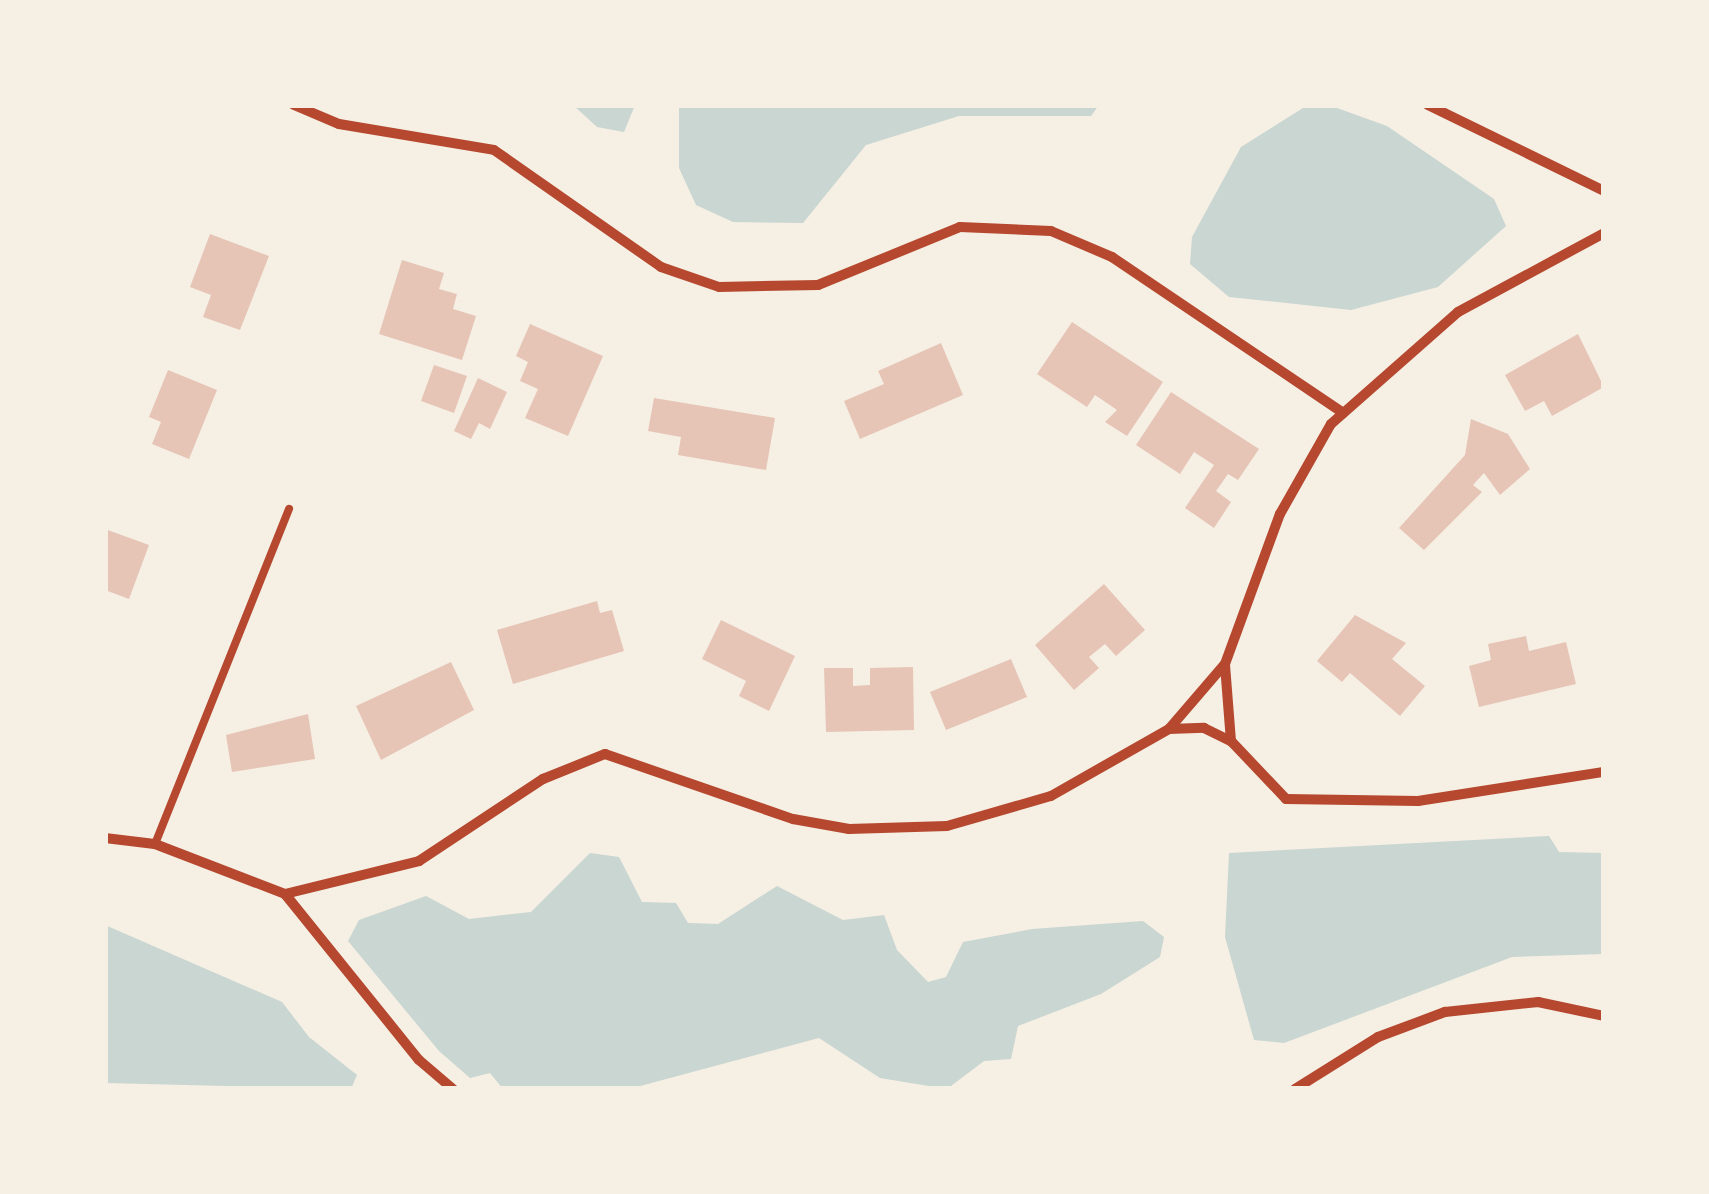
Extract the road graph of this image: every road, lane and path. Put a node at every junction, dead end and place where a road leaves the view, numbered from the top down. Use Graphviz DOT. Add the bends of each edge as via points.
graph roads {
  1 [pos="294,105"];
  2 [pos="1428,105"];
  3 [pos="1604,191"];
  4 [pos="1604,233"];
  5 [pos="1342,413"];
  6 [pos="289,509"];
  7 [pos="1225,664"];
  8 [pos="1168,729"];
  9 [pos="1230,741"];
  10 [pos="1604,772"];
  11 [pos="105,838"];
  12 [pos="155,844"];
  13 [pos="286,894"];
  14 [pos="1604,1016"];
  15 [pos="454,1089"];
  16 [pos="1295,1089"];
  1 -- 5 [label="street" via="339,124 432,134 510,157 648,259 719,287 818,285 960,228 1051,231 1112,257"];
  2 -- 3 [label="street"];
  4 -- 5 [label="street" via="1458,312"];
  5 -- 7 [label="street" via="1280,514"];
  6 -- 12 [label="lane"];
  7 -- 8 [label="street"];
  7 -- 9 [label="street"];
  8 -- 9 [label="street" via="1204,728"];
  8 -- 13 [label="street" via="1051,796 911,829 793,819 605,754 543,779 419,861"];
  9 -- 10 [label="street" via="1269,789 1314,803 1515,792"];
  11 -- 12 [label="street"];
  12 -- 13 [label="street"];
  13 -- 15 [label="street" via="418,1060"];
  14 -- 16 [label="street" via="1538,1002 1445,1012 1378,1037"];
}
